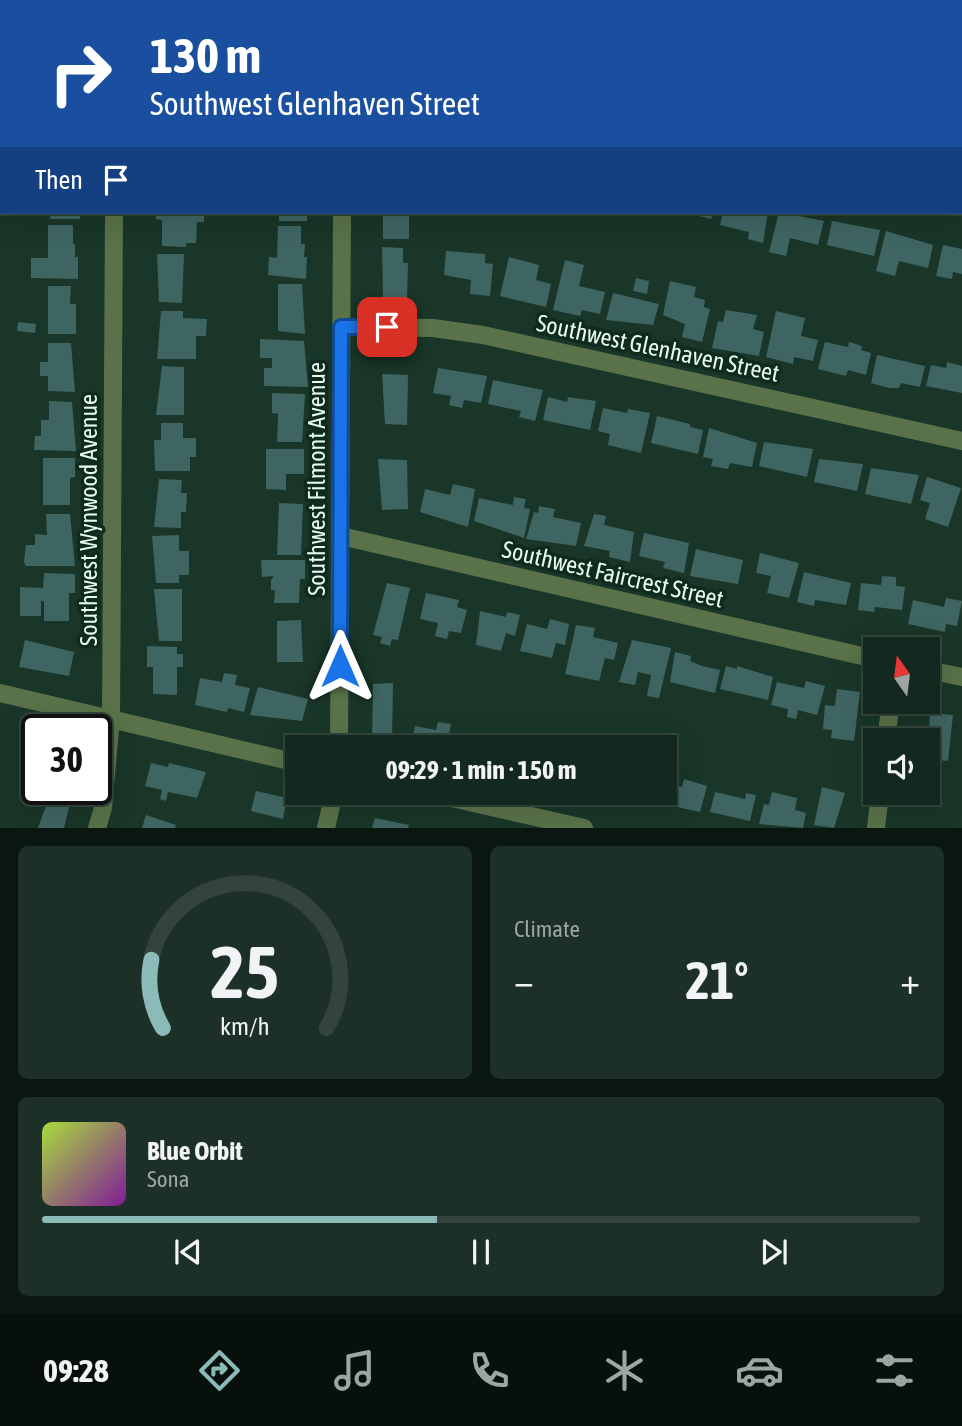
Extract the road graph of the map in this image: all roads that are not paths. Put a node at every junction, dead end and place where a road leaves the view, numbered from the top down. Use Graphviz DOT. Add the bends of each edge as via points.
graph roads {
  1 [pos="114,214"];
  2 [pos="342,214"];
  3 [pos="341,327"];
  4 [pos="962,440"];
  5 [pos="341,536"];
  6 [pos="863,656"];
  7 [pos="940,672"];
  8 [pos="962,677"];
  9 [pos="0,693"];
  10 [pos="90,714"];
  11 [pos="111,714"];
  12 [pos="112,719"];
  13 [pos="339,735"];
  14 [pos="285,760"];
  15 [pos="103,805"];
  16 [pos="331,805"];
  17 [pos="482,805"];
  18 [pos="879,805"];
  19 [pos="97,828"];
  20 [pos="326,828"];
  21 [pos="584,828"];
  22 [pos="877,828"];
  1 -- 11 [label="street, Southwest Wynwood Avenue"];
  2 -- 3 [label="street, Southwest Filmont Avenue"];
  3 -- 4 [label="street, Southwest Glenhaven Street" via="433,328 484,335"];
  3 -- 5 [label="street, Southwest Filmont Avenue"];
  5 -- 6 [label="street, Southwest Faircrest Street"];
  5 -- 13 [label="street, Southwest Filmont Avenue"];
  7 -- 8 [label="street"];
  9 -- 10 [label="street"];
  12 -- 14 [label="street"];
  15 -- 19 [label="street, Southwest Wynwood Avenue"];
  16 -- 20 [label="street"];
  17 -- 21 [label="street"];
  18 -- 22 [label="street"];
}
